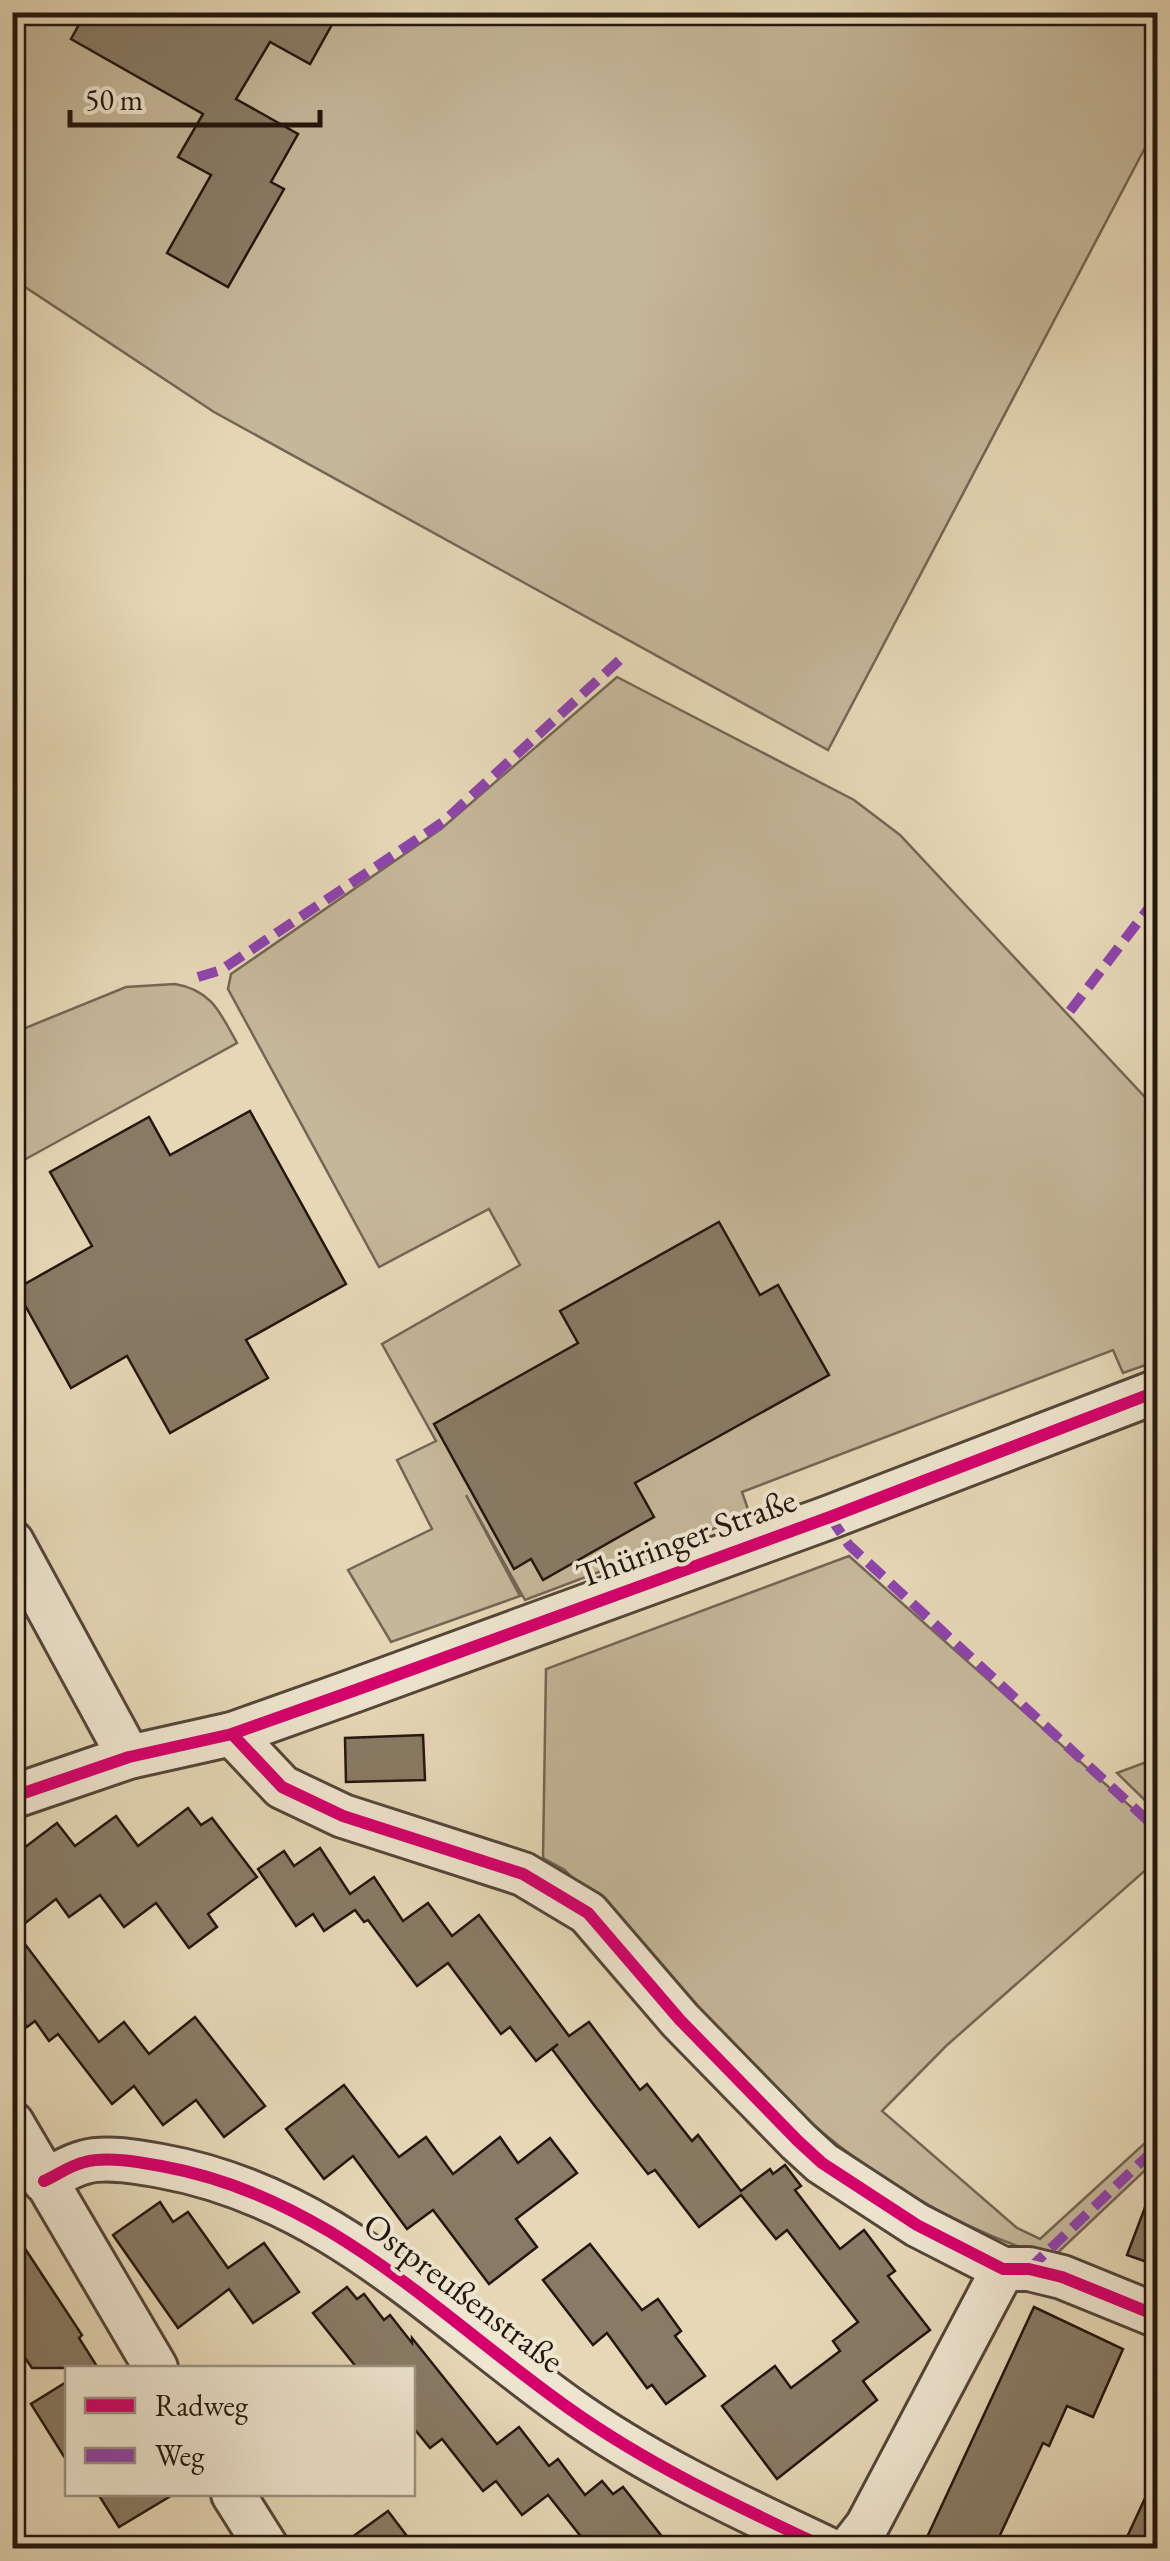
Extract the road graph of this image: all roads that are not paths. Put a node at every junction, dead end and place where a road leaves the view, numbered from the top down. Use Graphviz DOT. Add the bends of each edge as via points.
graph roads {
  1 [pos="1158,1391"];
  2 [pos="12,1542"];
  3 [pos="232,1734"];
  4 [pos="130,1757"];
  5 [pos="12,1797"];
  6 [pos="12,2122"];
  7 [pos="44,2181"];
  8 [pos="1003,2269"];
  9 [pos="1158,2316"];
  10 [pos="155,2366"];
  11 [pos="235,2496"];
  12 [pos="844,2547"];
  13 [pos="268,2548"];
  1 -- 3 [label="street, Thüringer Straße"];
  2 -- 4 [label="street"];
  3 -- 4 [label="street, Thüringer Straße"];
  3 -- 8 [label="street" via="282,1787 343,1816 523,1874 588,1913 680,2020 822,2163 917,2225"];
  4 -- 5 [label="street, Thüringer Straße"];
  6 -- 7 [label="street"];
  7 -- 10 [label="street"];
  7 -- 12 [label="street, Ostpreußenstraße" via="87,2161 146,2164 202,2174 292,2208 366,2251 584,2418 690,2485"];
  8 -- 9 [label="street" via="1062,2277"];
  8 -- 12 [label="street, Ostpreußenstraße" via="868,2526"];
  11 -- 13 [label="street"];
}
